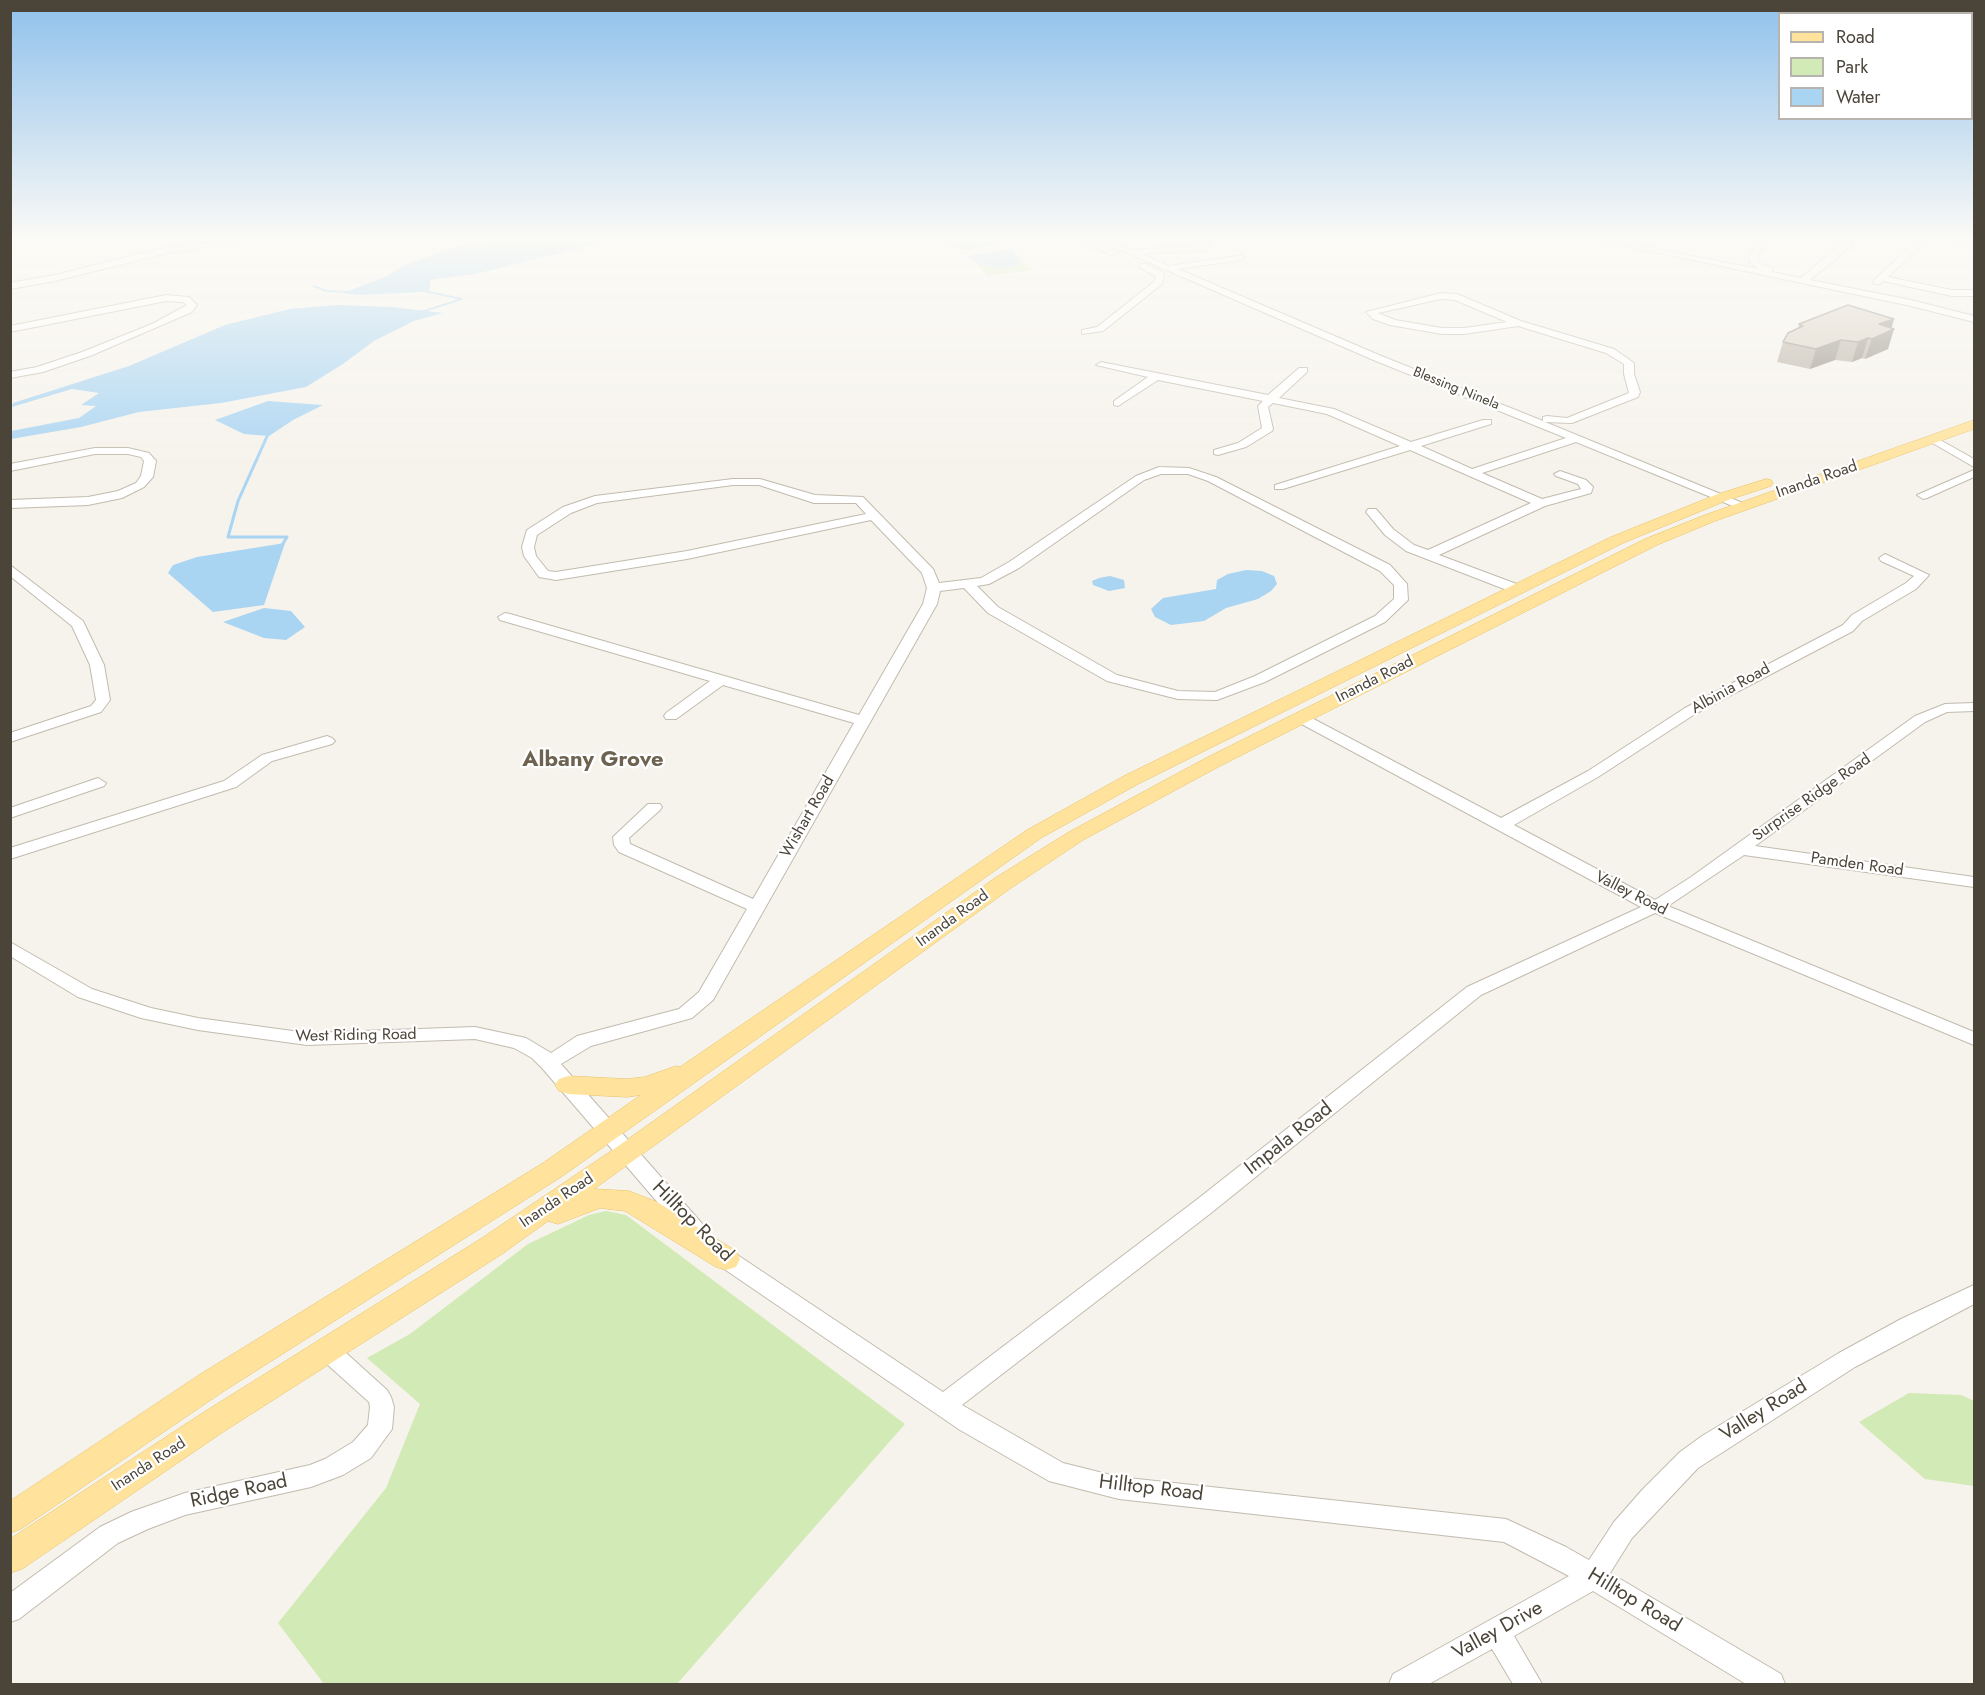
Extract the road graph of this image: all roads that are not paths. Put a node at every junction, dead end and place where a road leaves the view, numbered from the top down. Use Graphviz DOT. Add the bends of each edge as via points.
graph roads {
  1 [pos="55,320"];
  2 [pos="168,320"];
  3 [pos="1111,320"];
  4 [pos="1289,320"];
  5 [pos="1387,320"];
  6 [pos="1514,320"];
  7 [pos="1518,322"];
  8 [pos="10,329"];
  9 [pos="1085,332"];
  10 [pos="1101,365"];
  11 [pos="1304,370"];
  12 [pos="10,375"];
  13 [pos="1155,377"];
  14 [pos="1272,399"];
  15 [pos="1118,403"];
  16 [pos="1974,413"];
  17 [pos="1487,422"];
  18 [pos="1537,422"];
  19 [pos="1974,424"];
  20 [pos="1578,438"];
  21 [pos="1933,439"];
  22 [pos="1410,445"];
  23 [pos="1218,452"];
  24 [pos="1873,461"];
  25 [pos="1827,464"];
  26 [pos="1974,464"];
  27 [pos="10,468"];
  28 [pos="1470,473"];
  29 [pos="1974,473"];
  30 [pos="1560,474"];
  31 [pos="1279,487"];
  32 [pos="1923,495"];
  33 [pos="1723,497"];
  34 [pos="1541,503"];
  35 [pos="10,504"];
  36 [pos="1744,506"];
  37 [pos="1372,512"];
  38 [pos="874,516"];
  39 [pos="1634,532"];
  40 [pos="1660,538"];
  41 [pos="1430,554"];
  42 [pos="1885,558"];
  43 [pos="10,569"];
  44 [pos="969,585"];
  45 [pos="934,588"];
  46 [pos="1517,589"];
  47 [pos="505,617"];
  48 [pos="721,680"];
  49 [pos="1974,706"];
  50 [pos="671,716"];
  51 [pos="1301,718"];
  52 [pos="863,721"];
  53 [pos="10,738"];
  54 [pos="327,741"];
  55 [pos="98,783"];
  56 [pos="654,807"];
  57 [pos="10,813"];
  58 [pos="1501,825"];
  59 [pos="1740,849"];
  60 [pos="10,854"];
  61 [pos="1974,882"];
  62 [pos="756,907"];
  63 [pos="1655,907"];
  64 [pos="10,948"];
  65 [pos="1974,1039"];
  66 [pos="706,1063"];
  67 [pos="549,1064"];
  68 [pos="568,1085"];
  69 [pos="607,1132"];
  70 [pos="626,1154"];
  71 [pos="492,1246"];
  72 [pos="726,1259"];
  73 [pos="1974,1294"];
  74 [pos="327,1350"];
  75 [pos="944,1405"];
  76 [pos="10,1519"];
  77 [pos="10,1558"];
  78 [pos="1593,1577"];
  79 [pos="10,1610"];
  80 [pos="1497,1632"];
  81 [pos="1403,1684"];
  82 [pos="1528,1684"];
  83 [pos="1771,1684"];
  1 -- 8 [label="street"];
  2 -- 12 [label="street" via="86,354"];
  3 -- 9 [label="street" via="1100,329"];
  4 -- 18 [label="street, Blessing Ninela"];
  5 -- 7 [label="street" via="1442,331"];
  6 -- 7 [label="street"];
  7 -- 18 [label="street" via="1599,347 1624,359 1629,363 1635,392 1568,421"];
  10 -- 13 [label="street"];
  11 -- 14 [label="street"];
  13 -- 14 [label="street"];
  13 -- 15 [label="street"];
  14 -- 22 [label="street" via="1330,411"];
  14 -- 23 [label="street" via="1263,406 1268,429 1242,445"];
  16 -- 25 [label="main road, Inanda Road"];
  17 -- 22 [label="street"];
  18 -- 20 [label="street, Blessing Ninela"];
  19 -- 21 [label="main road, Inanda Road"];
  20 -- 28 [label="street"];
  20 -- 33 [label="street, Blessing Ninela"];
  21 -- 24 [label="main road, Inanda Road"];
  21 -- 26 [label="street"];
  22 -- 28 [label="street"];
  22 -- 31 [label="street"];
  24 -- 25 [label="main road" via="1860,458"];
  24 -- 36 [label="main road, Inanda Road"];
  25 -- 33 [label="main road, Inanda Road"];
  27 -- 35 [label="street" via="95,451 128,451 145,455 150,461 150,470 140,485 114,496"];
  28 -- 34 [label="street"];
  29 -- 32 [label="street"];
  30 -- 34 [label="street" via="1582,482 1587,491"];
  33 -- 36 [label="street, Blessing Ninela"];
  33 -- 39 [label="main road, Inanda Road"];
  34 -- 41 [label="street"];
  36 -- 40 [label="main road, Inanda Road"];
  37 -- 41 [label="street" via="1398,540"];
  38 -- 38 [label="street" via="859,500 814,499 776,486 744,481 608,497 584,504 531,533 528,547 544,574 569,574 687,555"];
  38 -- 45 [label="street" via="928,572"];
  39 -- 40 [label="main road"];
  39 -- 46 [label="main road, Inanda Road"];
  40 -- 51 [label="main road, Inanda Road"];
  41 -- 46 [label="street"];
  42 -- 58 [label="street, Albinia Road" via="1923,575 1848,628 1690,711 1575,785"];
  43 -- 53 [label="street" via="78,624 97,665 103,700 96,709"];
  44 -- 44 [label="street" via="1014,565 1140,478 1159,470 1189,471 1212,479 1385,568 1400,584 1401,600 1380,619 1260,679 1217,696 1178,695 1112,678 993,610"];
  44 -- 45 [label="street"];
  45 -- 52 [label="street, Wishart Road" via="933,599"];
  46 -- 66 [label="main road, Inanda Road" via="1131,780 1034,834"];
  47 -- 48 [label="street"];
  48 -- 50 [label="street"];
  48 -- 52 [label="street"];
  49 -- 59 [label="street, Surprise Ridge Road" via="1945,708 1920,719"];
  51 -- 58 [label="street, Valley Road"];
  51 -- 70 [label="main road, Inanda Road" via="1122,809 1043,856"];
  52 -- 62 [label="street, Wishart Road"];
  54 -- 60 [label="street" via="272,756 230,784"];
  55 -- 57 [label="street"];
  56 -- 62 [label="street" via="621,837 622,845"];
  58 -- 63 [label="street, Valley Road"];
  59 -- 61 [label="street, Pamden Road"];
  59 -- 63 [label="street, Surprise Ridge Road"];
  62 -- 67 [label="street, Wishart Road" via="697,1006 669,1020 584,1041"];
  63 -- 65 [label="street, Valley Road"];
  63 -- 75 [label="street, Impala Road" via="1469,994 1203,1207"];
  64 -- 67 [label="street, West Riding Road" via="86,993 148,1014 287,1038 493,1035 527,1046"];
  66 -- 68 [label="main road" via="647,1085"];
  66 -- 69 [label="main road, Inanda Road"];
  67 -- 68 [label="street, West Riding Road"];
  68 -- 69 [label="street, West Riding Road"];
  69 -- 70 [label="street, Hilltop Road"];
  69 -- 76 [label="main road, Inanda Road" via="210,1384"];
  70 -- 71 [label="main road, Inanda Road"];
  70 -- 72 [label="street, Hilltop Road" via="695,1232"];
  71 -- 72 [label="main road" via="580,1203 615,1198 647,1209"];
  71 -- 74 [label="main road, Inanda Road"];
  72 -- 75 [label="street, Hilltop Road"];
  73 -- 78 [label="street, Valley Road" via="1847,1360 1689,1460 1623,1530"];
  74 -- 77 [label="main road, Inanda Road"];
  74 -- 79 [label="street, Ridge Road" via="379,1397 383,1418 380,1429 362,1450 310,1476 185,1503 140,1520 109,1535"];
  75 -- 78 [label="street, Hilltop Road" via="1033,1460 1087,1482 1506,1531"];
  78 -- 80 [label="street, Valley Drive"];
  78 -- 83 [label="street, Hilltop Road"];
  80 -- 81 [label="street, Valley Drive"];
  80 -- 82 [label="street"];
}
